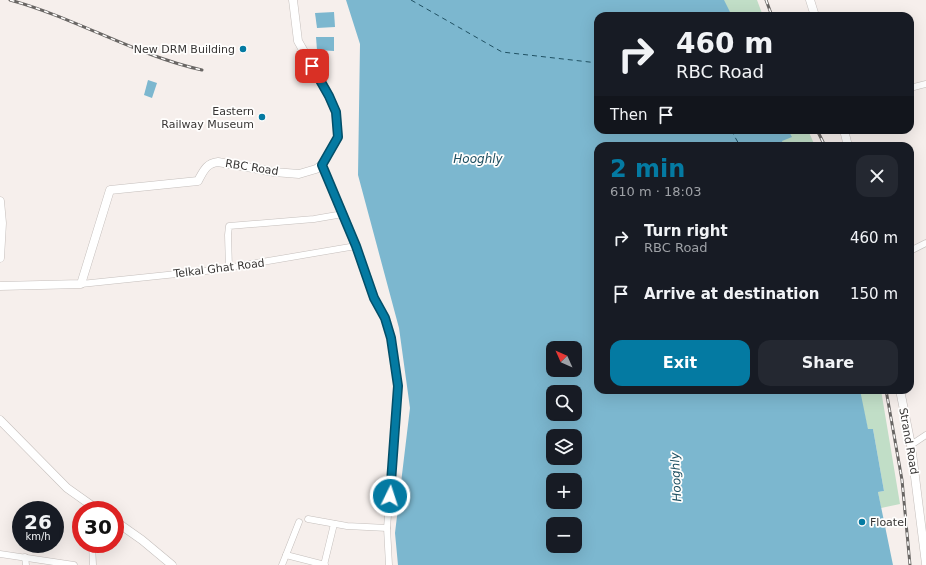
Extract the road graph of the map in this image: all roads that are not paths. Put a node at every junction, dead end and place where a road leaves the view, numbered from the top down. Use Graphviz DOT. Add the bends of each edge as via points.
graph roads {
  1 [pos="293,0"];
  2 [pos="810,0"];
  3 [pos="814,12"];
  4 [pos="926,84"];
  5 [pos="914,87"];
  6 [pos="322,165"];
  7 [pos="0,201"];
  8 [pos="1,210"];
  9 [pos="343,214"];
  10 [pos="926,243"];
  11 [pos="356,246"];
  12 [pos="914,249"];
  13 [pos="0,258"];
  14 [pos="229,268"];
  15 [pos="73,284"];
  16 [pos="0,286"];
  17 [pos="901,394"];
  18 [pos="0,420"];
  19 [pos="926,435"];
  20 [pos="911,445"];
  21 [pos="85,501"];
  22 [pos="308,519"];
  23 [pos="299,522"];
  24 [pos="334,524"];
  25 [pos="124,528"];
  26 [pos="387,528"];
  27 [pos="92,553"];
  28 [pos="0,554"];
  29 [pos="286,555"];
  30 [pos="25,557"];
  31 [pos="926,564"];
  32 [pos="26,565"];
  33 [pos="74,565"];
  34 [pos="93,565"];
  35 [pos="172,565"];
  36 [pos="282,565"];
  37 [pos="324,565"];
  38 [pos="389,565"];
  1 -- 6 [label="main road" via="298,41 336,112 338,137"];
  2 -- 3 [label="main road"];
  4 -- 5 [label="street"];
  6 -- 9 [label="street"];
  6 -- 15 [label="main road, RBC Road" via="299,174 211,162 198,181 110,190"];
  7 -- 8 [label="main road"];
  8 -- 13 [label="main road"];
  9 -- 11 [label="street"];
  9 -- 14 [label="street" via="229,226"];
  10 -- 12 [label="street"];
  11 -- 14 [label="street, Telkal Ghat Road"];
  11 -- 26 [label="street" via="374,298 385,318 391,338 398,386"];
  14 -- 15 [label="street, Telkal Ghat Road"];
  15 -- 16 [label="main road"];
  17 -- 20 [label="main road, Strand Road"];
  18 -- 21 [label="main road" via="67,488"];
  19 -- 20 [label="street"];
  20 -- 31 [label="main road, Strand Road"];
  22 -- 24 [label="street"];
  23 -- 29 [label="street"];
  24 -- 26 [label="street"];
  24 -- 37 [label="street"];
  25 -- 35 [label="main road"];
  26 -- 38 [label="street"];
  27 -- 34 [label="street"];
  28 -- 30 [label="street"];
  29 -- 36 [label="street"];
  29 -- 37 [label="street"];
  30 -- 32 [label="street"];
  30 -- 33 [label="street"];
}
